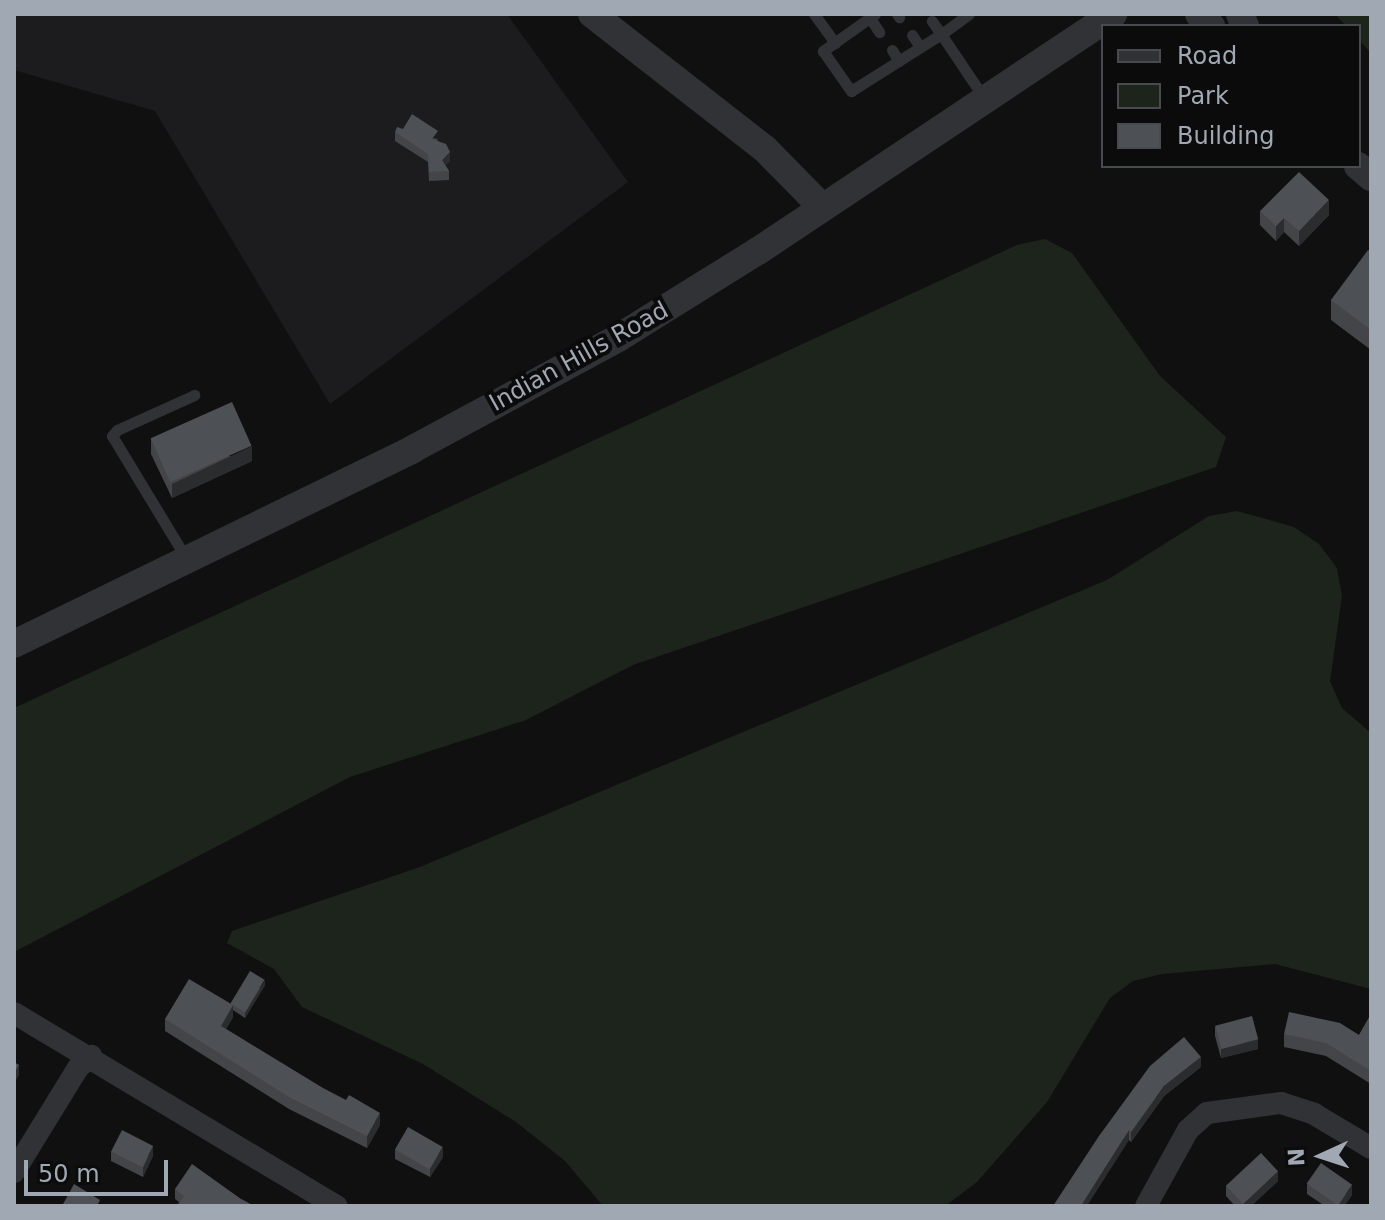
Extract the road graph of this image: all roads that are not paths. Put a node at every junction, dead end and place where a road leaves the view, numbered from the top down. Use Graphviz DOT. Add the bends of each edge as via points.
graph roads {
  1 [pos="592,14"];
  2 [pos="814,14"];
  3 [pos="969,14"];
  4 [pos="1111,15"];
  5 [pos="872,16"];
  6 [pos="932,21"];
  7 [pos="879,32"];
  8 [pos="941,34"];
  9 [pos="912,35"];
  10 [pos="835,43"];
  11 [pos="920,47"];
  12 [pos="892,50"];
  13 [pos="899,61"];
  14 [pos="984,99"];
  15 [pos="821,206"];
  16 [pos="194,395"];
  17 [pos="187,560"];
  18 [pos="14,644"];
  19 [pos="14,1013"];
  20 [pos="91,1056"];
  21 [pos="1371,1148"];
  22 [pos="14,1172"];
  23 [pos="337,1206"];
  24 [pos="1146,1206"];
  1 -- 15 [label="street" via="765,149"];
  2 -- 10 [label="lane"];
  3 -- 8 [label="lane"];
  4 -- 14 [label="street, Indian Hills Road"];
  5 -- 7 [label="lane"];
  5 -- 10 [label="lane"];
  6 -- 8 [label="lane"];
  8 -- 11 [label="lane"];
  8 -- 14 [label="lane"];
  9 -- 11 [label="lane"];
  10 -- 13 [label="lane" via="823,51 851,91"];
  11 -- 13 [label="lane"];
  12 -- 13 [label="lane"];
  14 -- 15 [label="street, Indian Hills Road"];
  15 -- 17 [label="street, Indian Hills Road" via="618,338 413,449"];
  16 -- 17 [label="lane" via="112,436"];
  17 -- 18 [label="street, Indian Hills Road"];
  19 -- 20 [label="street"];
  20 -- 22 [label="street" via="78,1068"];
  20 -- 23 [label="street"];
  21 -- 24 [label="street" via="1314,1114 1281,1103 1207,1113 1188,1130"];
}
